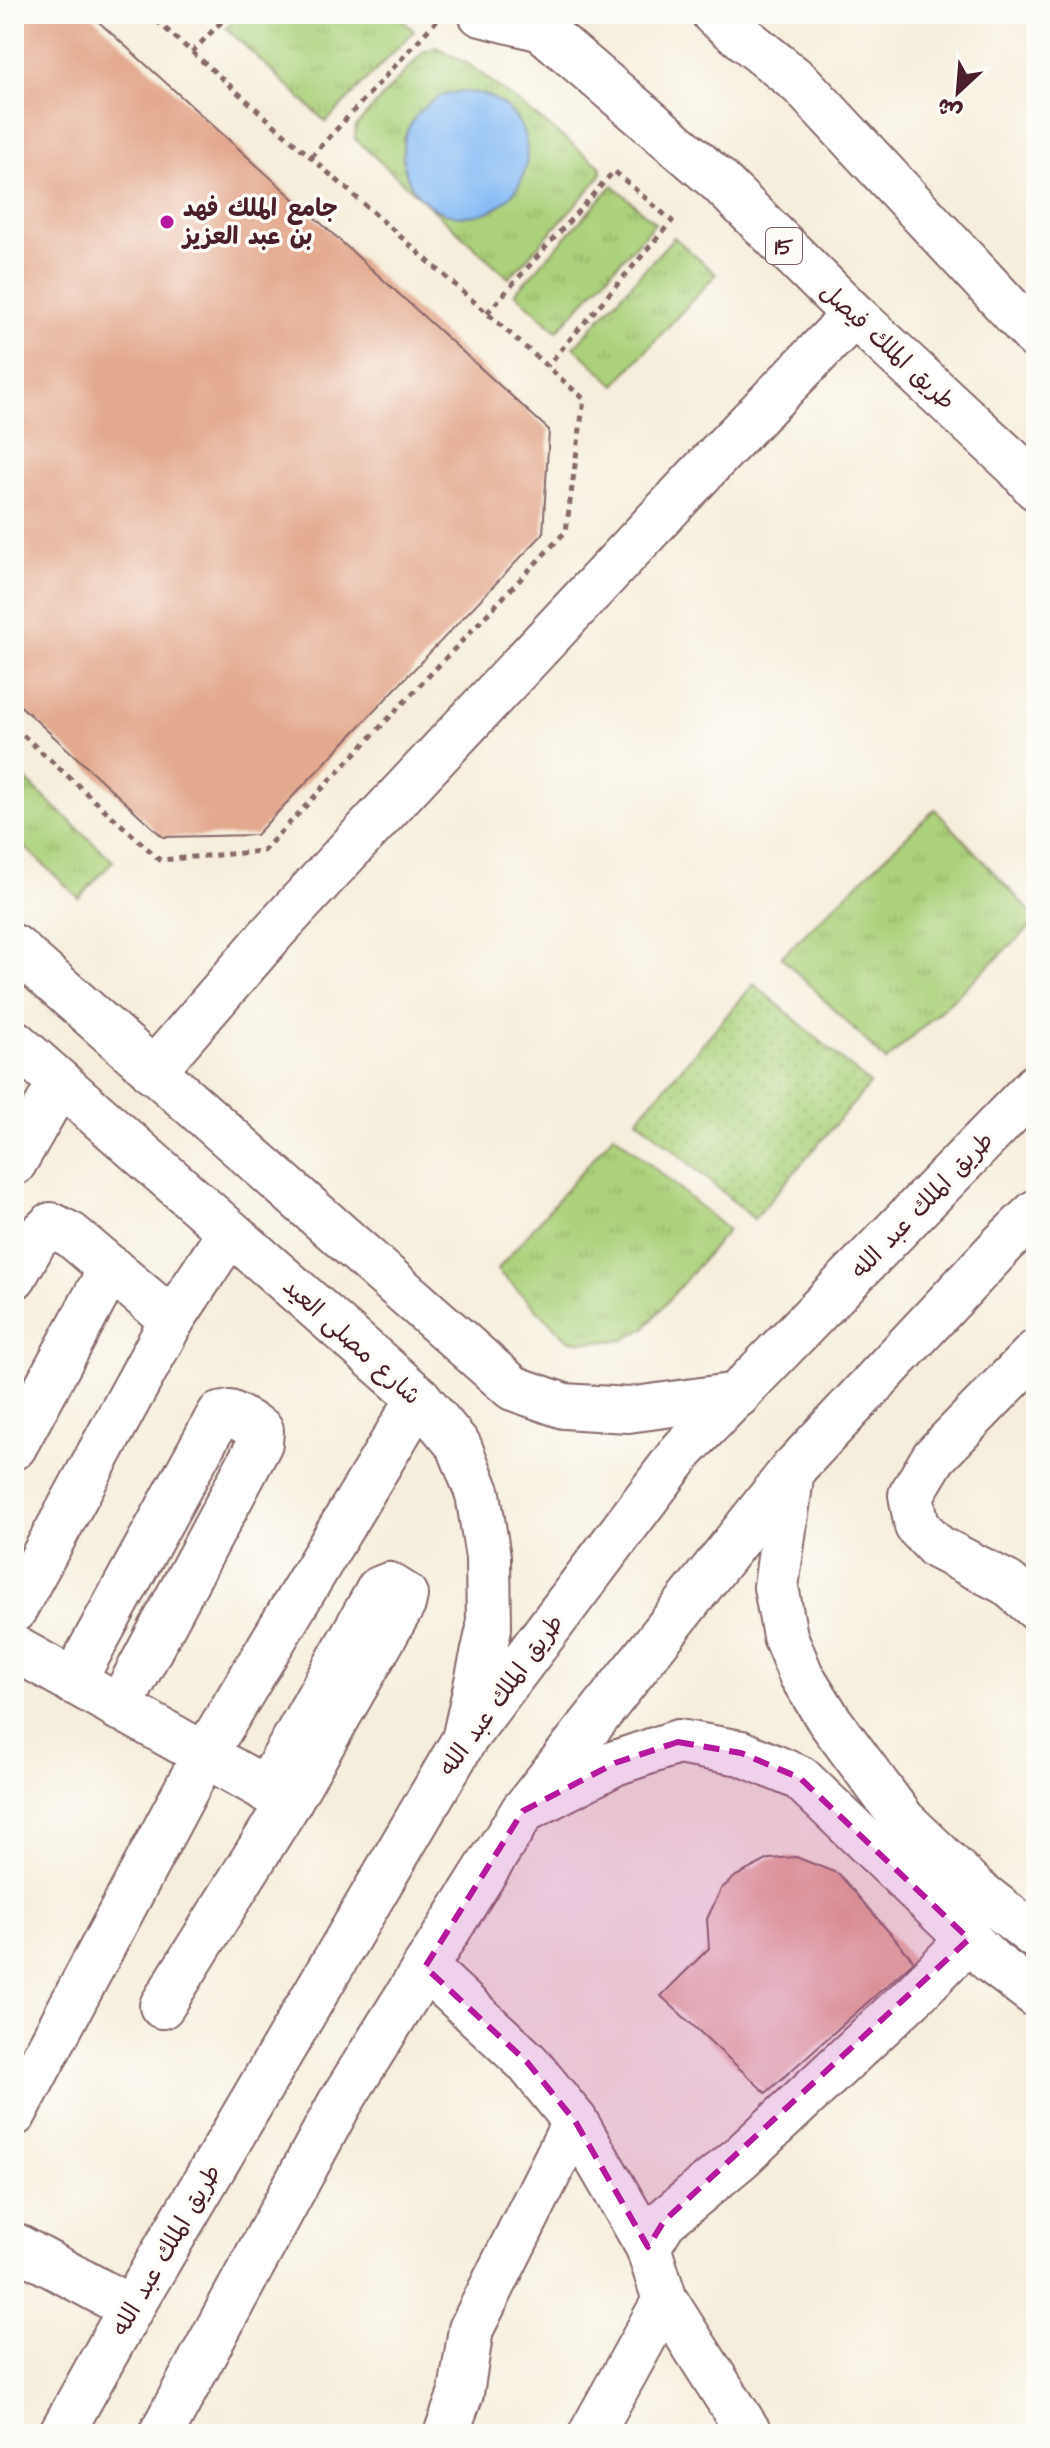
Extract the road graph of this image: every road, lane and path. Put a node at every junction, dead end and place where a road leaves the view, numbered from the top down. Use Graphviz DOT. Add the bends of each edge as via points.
graph roads {
  1 [pos="149,14"];
  2 [pos="229,14"];
  3 [pos="442,14"];
  4 [pos="481,14"];
  5 [pos="714,14"];
  6 [pos="533,21"];
  7 [pos="192,52"];
  8 [pos="311,157"];
  9 [pos="487,313"];
  10 [pos="854,315"];
  11 [pos="1036,337"];
  12 [pos="547,366"];
  13 [pos="1036,488"];
  14 [pos="14,727"];
  15 [pos="14,947"];
  16 [pos="14,1042"];
  17 [pos="153,1071"];
  18 [pos="60,1083"];
  19 [pos="1036,1086"];
  20 [pos="14,1163"];
  21 [pos="1036,1212"];
  22 [pos="230,1232"];
  23 [pos="111,1268"];
  24 [pos="14,1277"];
  25 [pos="412,1299"];
  26 [pos="172,1320"];
  27 [pos="359,1346"];
  28 [pos="1036,1352"];
  29 [pos="738,1395"];
  30 [pos="419,1398"];
  31 [pos="14,1447"];
  32 [pos="792,1470"];
  33 [pos="26,1560"];
  34 [pos="1036,1608"];
  35 [pos="14,1610"];
  36 [pos="14,1648"];
  37 [pos="73,1682"];
  38 [pos="119,1708"];
  39 [pos="464,1740"];
  40 [pos="204,1756"];
  41 [pos="523,1811"];
  42 [pos="1036,1937"];
  43 [pos="969,1939"];
  44 [pos="425,1967"];
  45 [pos="1036,1995"];
  46 [pos="162,2006"];
  47 [pos="14,2114"];
  48 [pos="575,2121"];
  49 [pos="14,2245"];
  50 [pos="648,2247"];
  51 [pos="665,2300"];
  52 [pos="131,2308"];
  53 [pos="61,2434"];
  54 [pos="161,2434"];
  55 [pos="446,2434"];
  56 [pos="591,2434"];
  57 [pos="750,2434"];
  1 -- 7 [label="path"];
  2 -- 7 [label="path"];
  3 -- 8 [label="path"];
  4 -- 6 [label="main road"];
  5 -- 11 [label="main road" via="801,84"];
  6 -- 10 [label="main road, طريق الملك فيصل / 15" via="719,181"];
  7 -- 8 [label="path"];
  8 -- 9 [label="path"];
  9 -- 12 [label="path"];
  9 -- 12 [label="path" via="614,171 672,221"];
  10 -- 13 [label="main road, طريق الملك فيصل / 15"];
  10 -- 17 [label="main road" via="326,874"];
  12 -- 14 [label="path" via="584,399 566,531 263,851 160,860"];
  15 -- 17 [label="main road"];
  16 -- 18 [label="main road, شارع مصلى العيد"];
  17 -- 25 [label="main road"];
  18 -- 20 [label="main road"];
  18 -- 22 [label="main road, شارع مصلى العيد"];
  19 -- 29 [label="main road, طريق الملك عبد الله"];
  21 -- 32 [label="main road"];
  22 -- 26 [label="main road"];
  22 -- 27 [label="main road, شارع مصلى العيد"];
  23 -- 24 [label="main road" via="51,1225 35,1240"];
  23 -- 26 [label="main road"];
  23 -- 31 [label="main road"];
  25 -- 27 [label="main road" via="430,1328 430,1341 414,1361 389,1363"];
  25 -- 29 [label="main road" via="513,1388 564,1406 628,1410"];
  26 -- 33 [label="main road"];
  27 -- 30 [label="main road, شارع مصلى العيد"];
  28 -- 34 [label="main road" via="934,1457 911,1495 917,1526 937,1547 1007,1583"];
  29 -- 39 [label="main road, طريق الملك عبد الله" via="683,1450"];
  30 -- 39 [label="main road, شارع مصلى العيد" via="459,1446 478,1494 488,1557 489,1628"];
  30 -- 40 [label="main road"];
  32 -- 41 [label="main road"];
  32 -- 42 [label="main road" via="776,1587 785,1636 801,1675 903,1820 976,1890"];
  33 -- 35 [label="main road"];
  36 -- 37 [label="main road"];
  37 -- 38 [label="main road"];
  37 -- 38 [label="main road" via="219,1415 230,1413 261,1430 260,1443"];
  38 -- 40 [label="main road"];
  39 -- 52 [label="main road, طريق الملك عبد الله"];
  40 -- 46 [label="main road" via="278,1796"];
  40 -- 47 [label="main road"];
  41 -- 43 [label="main road" via="615,1763 678,1742 741,1753 800,1778"];
  41 -- 44 [label="main road"];
  43 -- 45 [label="main road"];
  43 -- 50 [label="main road" via="740,2158 664,2221"];
  44 -- 48 [label="main road" via="527,2062"];
  44 -- 54 [label="main road" via="340,2103"];
  48 -- 50 [label="main road"];
  48 -- 55 [label="main road" via="471,2329 461,2393"];
  49 -- 52 [label="main road"];
  50 -- 51 [label="main road"];
  51 -- 56 [label="main road"];
  51 -- 57 [label="main road"];
  52 -- 53 [label="main road, طريق الملك عبد الله"];
}
